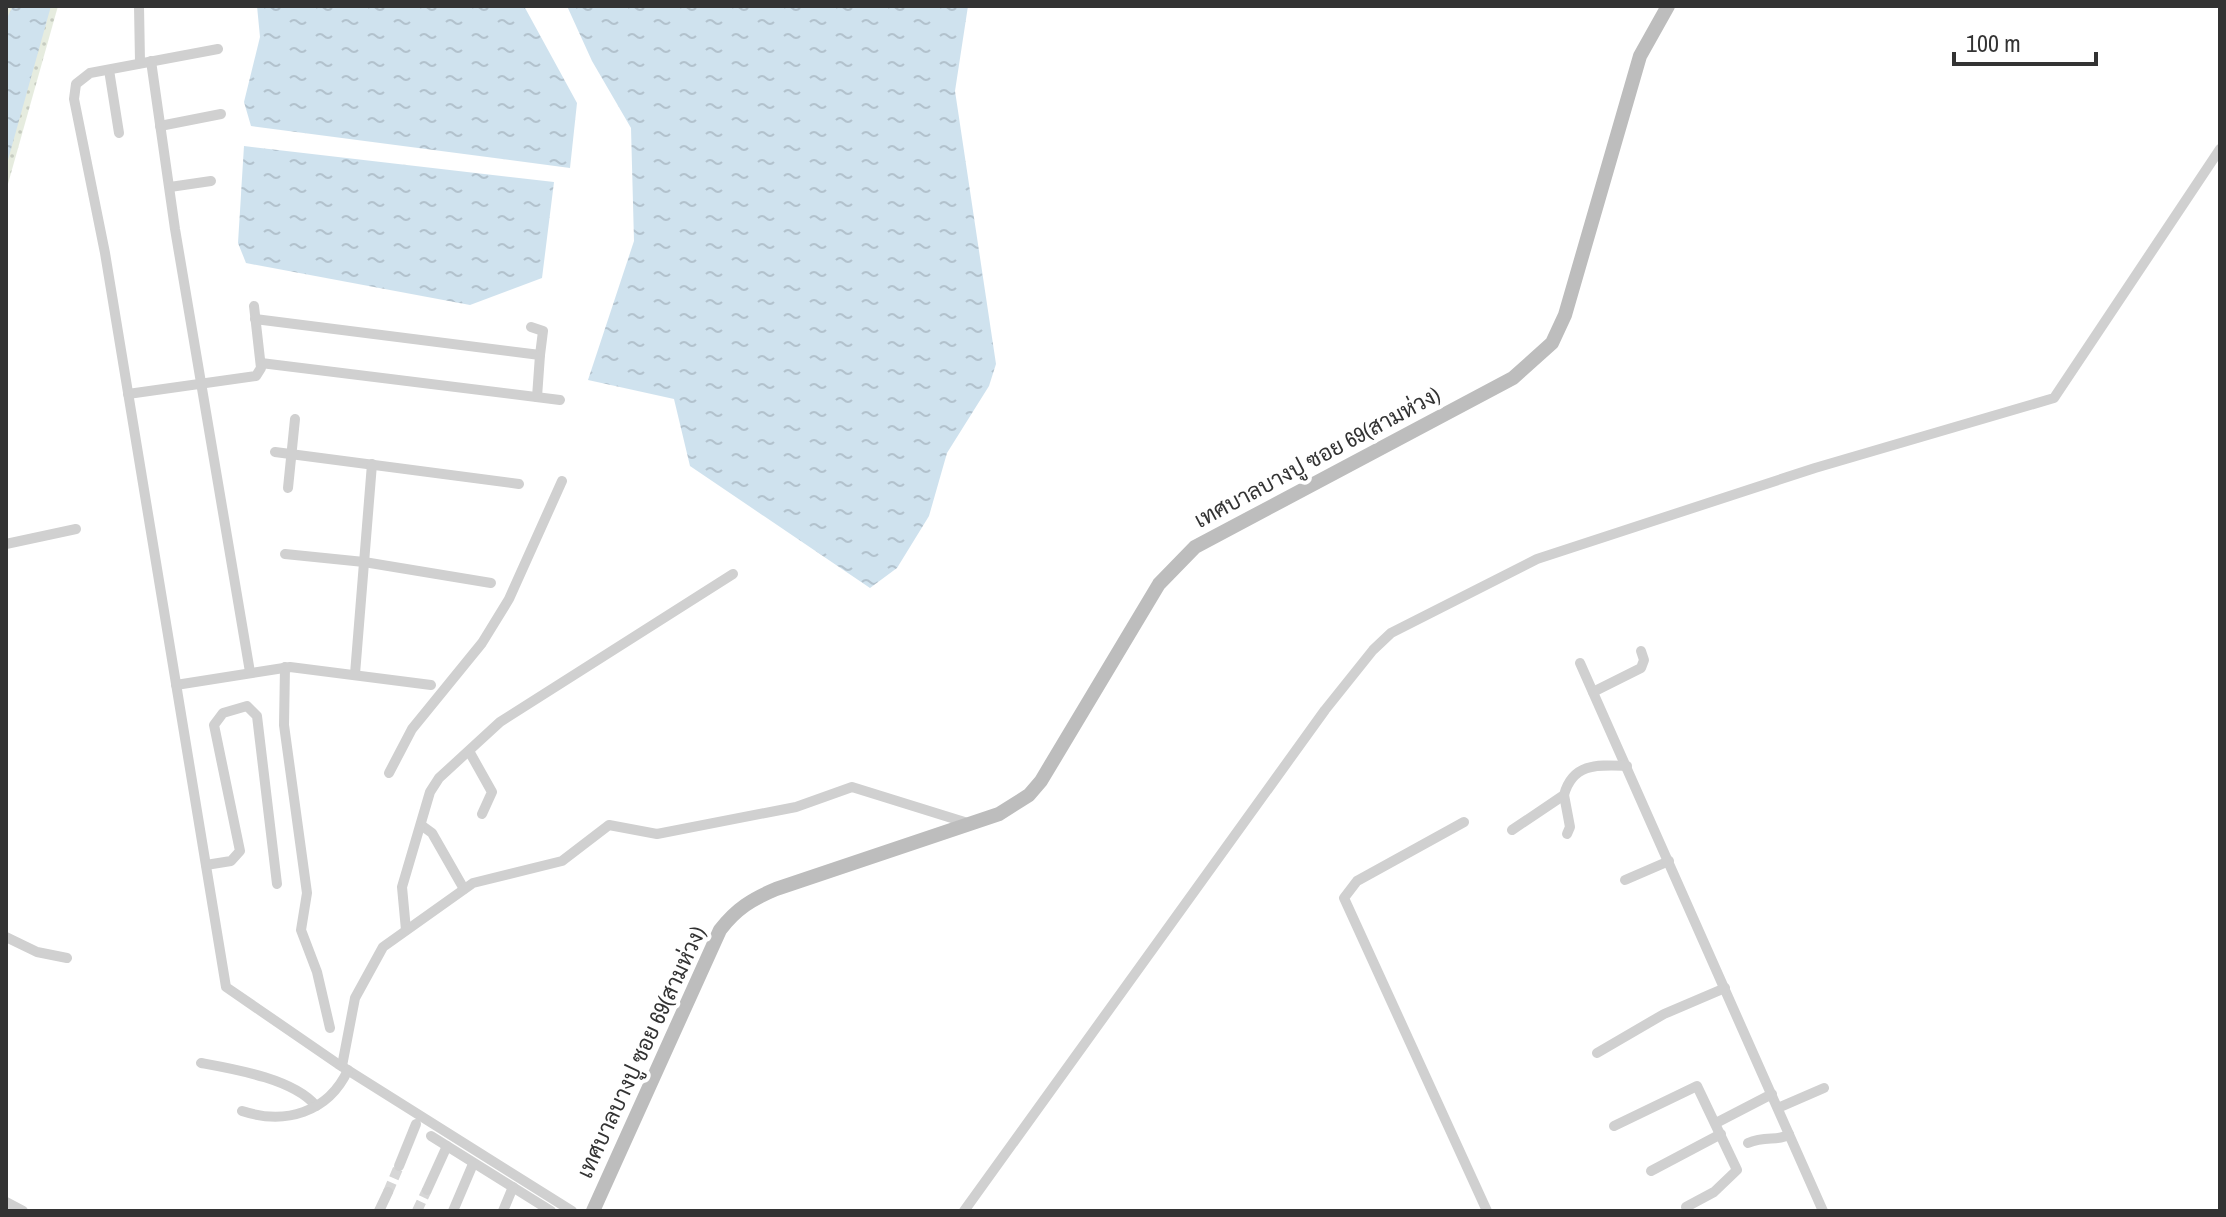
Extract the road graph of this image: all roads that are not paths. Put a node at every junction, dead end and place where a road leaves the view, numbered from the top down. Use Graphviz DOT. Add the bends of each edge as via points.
graph roads {
  1 [pos="139,6"];
  2 [pos="1668,6"];
  3 [pos="218,49"];
  4 [pos="146,62"];
  5 [pos="109,70"];
  6 [pos="221,114"];
  7 [pos="160,126"];
  8 [pos="119,133"];
  9 [pos="2220,149"];
  10 [pos="211,181"];
  11 [pos="170,187"];
  12 [pos="254,306"];
  13 [pos="255,319"];
  14 [pos="531,327"];
  15 [pos="540,355"];
  16 [pos="261,363"];
  17 [pos="201,383"];
  18 [pos="128,394"];
  19 [pos="537,397"];
  20 [pos="560,400"];
  21 [pos="295,419"];
  22 [pos="275,452"];
  23 [pos="292,454"];
  24 [pos="372,464"];
  25 [pos="562,481"];
  26 [pos="519,484"];
  27 [pos="288,488"];
  28 [pos="76,529"];
  29 [pos="6,544"];
  30 [pos="285,554"];
  31 [pos="364,562"];
  32 [pos="733,574"];
  33 [pos="491,583"];
  34 [pos="1641,651"];
  35 [pos="1580,663"];
  36 [pos="285,667"];
  37 [pos="250,672"];
  38 [pos="355,674"];
  39 [pos="176,685"];
  40 [pos="431,685"];
  41 [pos="1593,692"];
  42 [pos="469,751"];
  43 [pos="1627,766"];
  44 [pos="389,773"];
  45 [pos="1564,795"];
  46 [pos="482,814"];
  47 [pos="1464,822"];
  48 [pos="973,824"];
  49 [pos="421,825"];
  50 [pos="1512,830"];
  51 [pos="1567,834"];
  52 [pos="1669,861"];
  53 [pos="206,865"];
  54 [pos="1625,880"];
  55 [pos="277,884"];
  56 [pos="464,889"];
  57 [pos="406,930"];
  58 [pos="6,937"];
  59 [pos="67,958"];
  60 [pos="1725,988"];
  61 [pos="330,1028"];
  62 [pos="1597,1053"];
  63 [pos="201,1063"];
  64 [pos="339,1065"];
  65 [pos="1824,1088"];
  66 [pos="1772,1094"];
  67 [pos="319,1104"];
  68 [pos="1778,1108"];
  69 [pos="242,1111"];
  70 [pos="1716,1123"];
  71 [pos="416,1124"];
  72 [pos="1614,1126"];
  73 [pos="1721,1134"];
  74 [pos="1789,1134"];
  75 [pos="431,1136"];
  76 [pos="1748,1143"];
  77 [pos="447,1146"];
  78 [pos="473,1164"];
  79 [pos="399,1166"];
  80 [pos="1651,1171"];
  81 [pos="513,1187"];
  82 [pos="427,1190"];
  83 [pos="388,1192"];
  84 [pos="6,1202"];
  85 [pos="1686,1207"];
  86 [pos="23,1211"];
  87 [pos="379,1211"];
  88 [pos="453,1211"];
  89 [pos="503,1211"];
  90 [pos="551,1211"];
  91 [pos="572,1211"];
  92 [pos="593,1211"];
  93 [pos="964,1211"];
  94 [pos="1487,1211"];
  95 [pos="1823,1211"];
  1 -- 4 [label="street"];
  2 -- 48 [label="street, เทศบาลบางปู ซอย 69(สามห่วง)" via="1640,56 1565,315 1547,349 1513,378 1195,547 1159,584 1041,781 1016,805"];
  3 -- 4 [label="street"];
  4 -- 5 [label="street"];
  4 -- 7 [label="street"];
  5 -- 8 [label="street"];
  5 -- 18 [label="street" via="80,78 74,99"];
  6 -- 7 [label="street"];
  7 -- 11 [label="street"];
  9 -- 93 [label="street" via="2054,398 1583,542 1391,633 1325,710"];
  10 -- 11 [label="street"];
  11 -- 17 [label="street"];
  12 -- 13 [label="street"];
  13 -- 15 [label="street"];
  13 -- 16 [label="street"];
  14 -- 15 [label="street" via="543,331"];
  15 -- 19 [label="street"];
  16 -- 17 [label="street" via="256,376"];
  16 -- 19 [label="street"];
  17 -- 18 [label="street"];
  17 -- 37 [label="street"];
  18 -- 39 [label="street"];
  19 -- 20 [label="street"];
  21 -- 23 [label="street"];
  22 -- 23 [label="street"];
  23 -- 24 [label="street"];
  23 -- 27 [label="street"];
  24 -- 26 [label="street"];
  24 -- 31 [label="street"];
  25 -- 44 [label="street" via="509,599 482,643 412,729"];
  28 -- 29 [label="street"];
  30 -- 31 [label="street"];
  31 -- 33 [label="street"];
  31 -- 38 [label="street"];
  32 -- 42 [label="street" via="500,722"];
  34 -- 41 [label="street" via="1641,668"];
  35 -- 41 [label="street"];
  36 -- 37 [label="street"];
  36 -- 38 [label="street"];
  36 -- 61 [label="street" via="284,725 307,893 301,930"];
  37 -- 39 [label="street"];
  38 -- 40 [label="street"];
  39 -- 53 [label="street"];
  41 -- 43 [label="street"];
  42 -- 46 [label="street" via="492,792"];
  42 -- 49 [label="street" via="435,782"];
  43 -- 45 [label="street" via="1599,763 1586,768 1569,780"];
  43 -- 52 [label="street"];
  45 -- 50 [label="street"];
  45 -- 51 [label="street"];
  47 -- 94 [label="street" via="1363,877 1344,898"];
  48 -- 56 [label="street" via="846,788 796,807 657,834 609,825 569,859"];
  48 -- 92 [label="street, เทศบาลบางปู ซอย 69(สามห่วง)" via="776,889 733,914 720,930"];
  49 -- 56 [label="street" via="432,833"];
  49 -- 57 [label="street" via="401,894"];
  52 -- 54 [label="street"];
  52 -- 60 [label="street"];
  53 -- 55 [label="street" via="231,861 240,851 214,725 223,713 247,706 257,716"];
  53 -- 64 [label="street" via="226,987"];
  56 -- 57 [label="street"];
  57 -- 64 [label="street" via="377,953 355,998"];
  58 -- 59 [label="street" via="37,952"];
  60 -- 62 [label="street" via="1664,1014"];
  60 -- 66 [label="street"];
  63 -- 67 [label="street" via="239,1070 299,1091"];
  64 -- 67 [label="street" via="332,1095"];
  64 -- 91 [label="street"];
  65 -- 68 [label="street"];
  66 -- 68 [label="street"];
  66 -- 70 [label="street"];
  67 -- 69 [label="street" via="280,1119"];
  68 -- 74 [label="street"];
  70 -- 72 [label="street" via="1697,1086"];
  70 -- 73 [label="street"];
  71 -- 79 [label="street"];
  73 -- 80 [label="street"];
  73 -- 85 [label="street" via="1737,1173"];
  74 -- 76 [label="street"];
  74 -- 95 [label="street"];
  75 -- 77 [label="street"];
  77 -- 78 [label="street"];
  77 -- 82 [label="street"];
  78 -- 81 [label="street"];
  78 -- 88 [label="street"];
  81 -- 89 [label="street"];
  81 -- 90 [label="street"];
  83 -- 87 [label="street"];
  84 -- 86 [label="street"];
}
